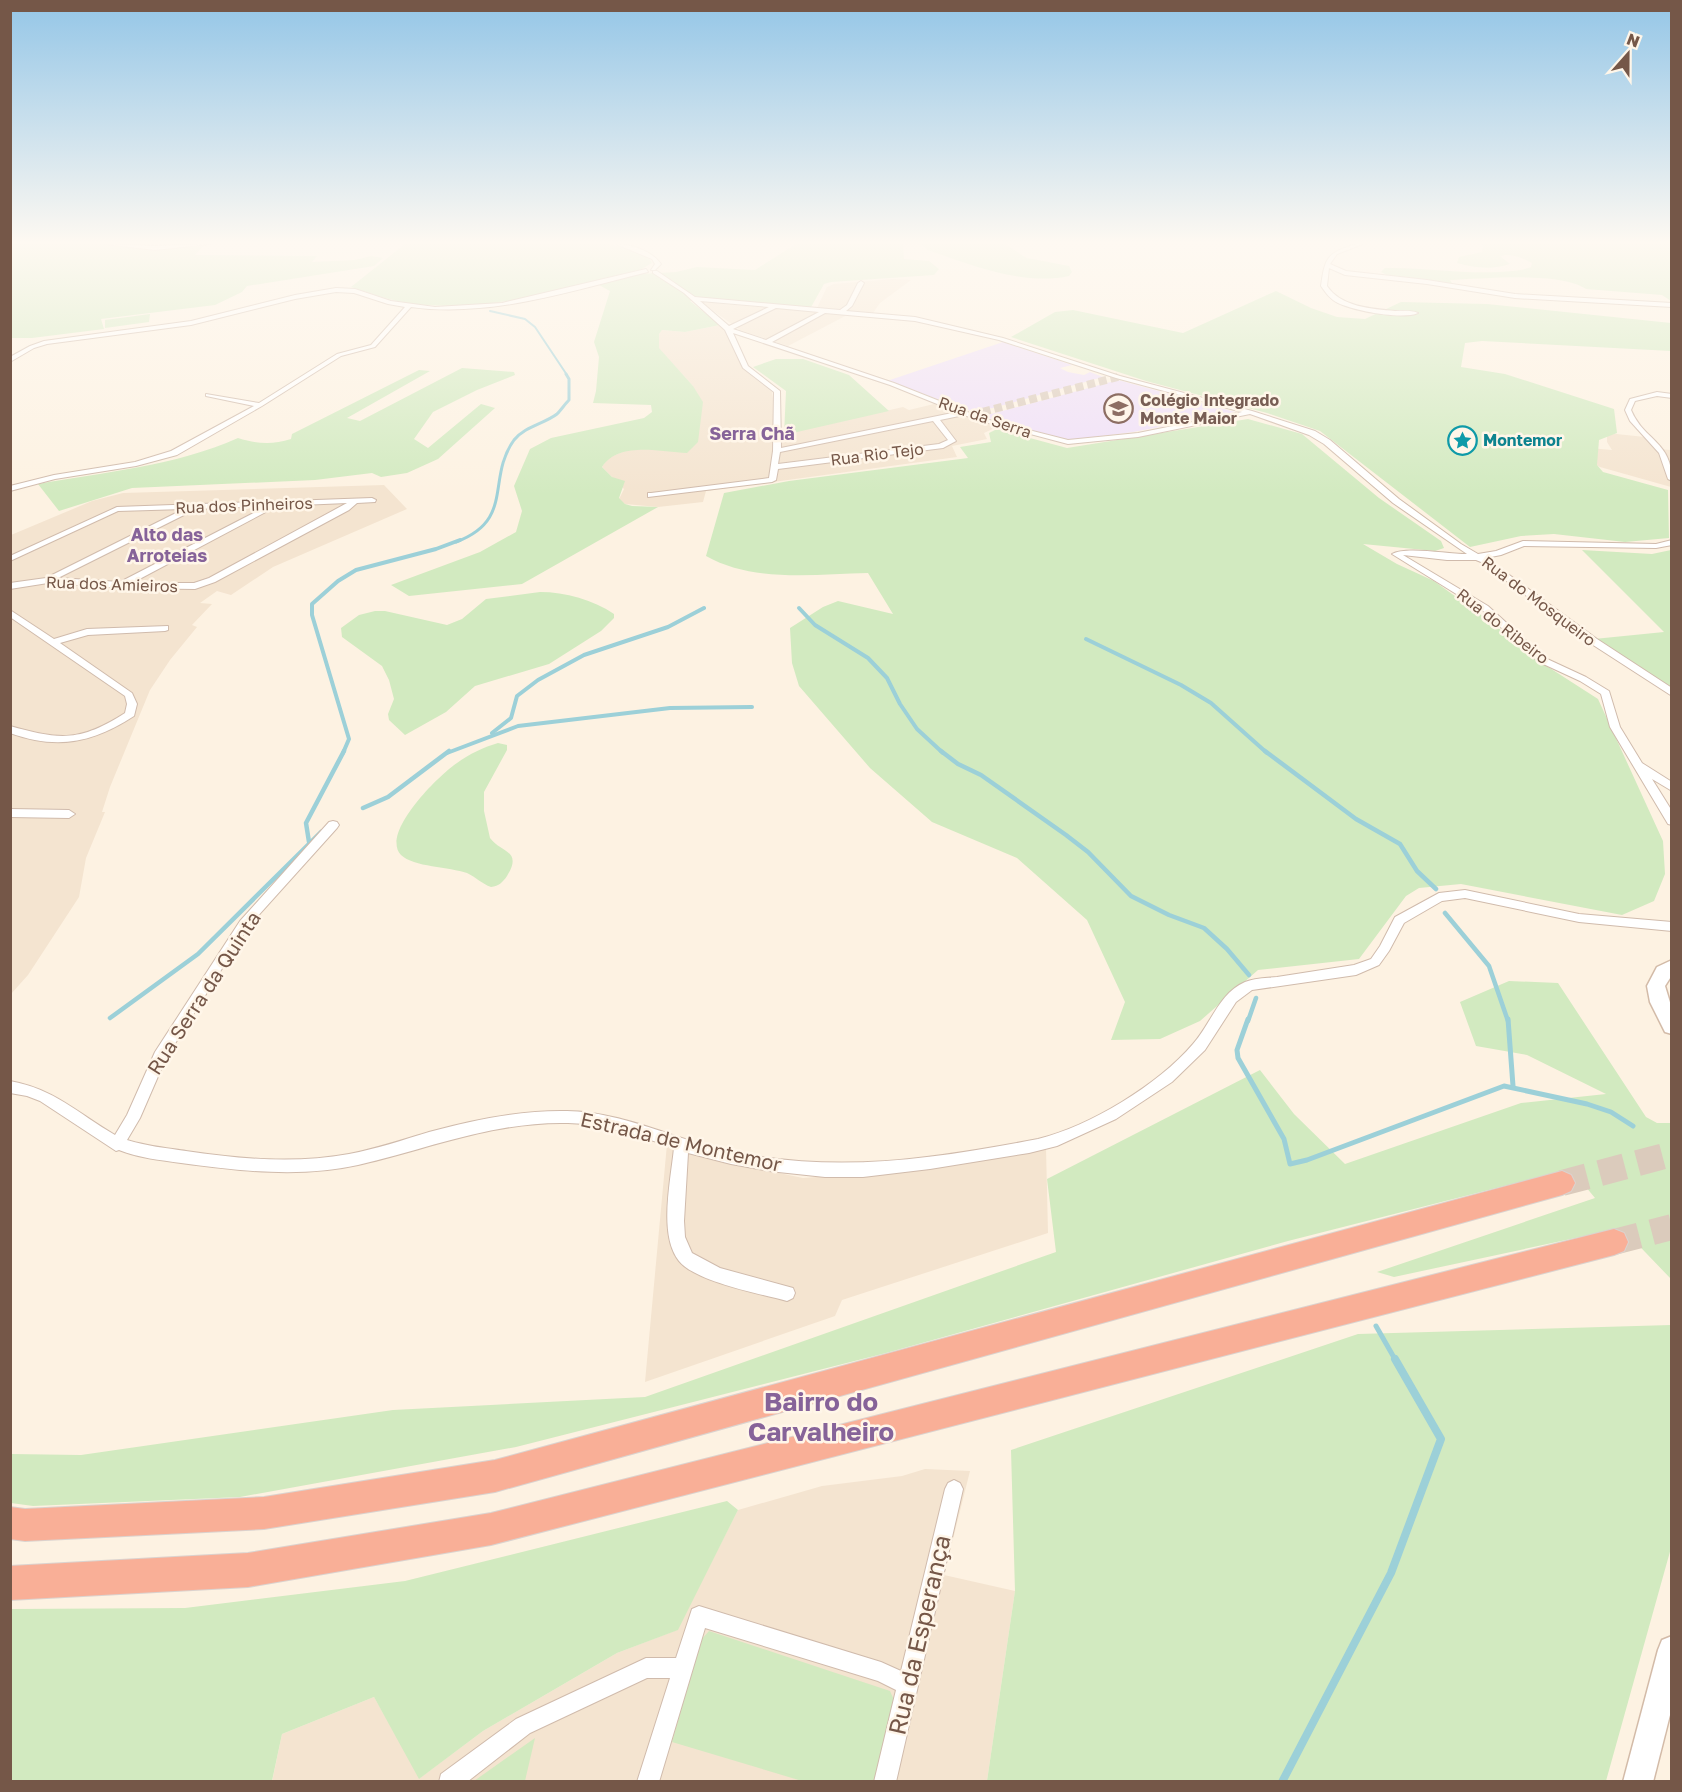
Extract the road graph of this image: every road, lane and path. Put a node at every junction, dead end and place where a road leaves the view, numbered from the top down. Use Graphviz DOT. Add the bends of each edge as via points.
graph roads {
  1 [pos="160,328"];
  2 [pos="389,328"];
  3 [pos="731,328"];
  4 [pos="794,328"];
  5 [pos="952,328"];
  6 [pos="728,329"];
  7 [pos="768,341"];
  8 [pos="10,360"];
  9 [pos="208,395"];
  10 [pos="1671,396"];
  11 [pos="260,405"];
  12 [pos="1250,412"];
  13 [pos="968,414"];
  14 [pos="936,420"];
  15 [pos="777,451"];
  16 [pos="774,467"];
  17 [pos="1671,479"];
  18 [pos="10,489"];
  19 [pos="651,495"];
  20 [pos="372,500"];
  21 [pos="354,501"];
  22 [pos="276,504"];
  23 [pos="196,507"];
  24 [pos="1671,542"];
  25 [pos="1477,557"];
  26 [pos="10,559"];
  27 [pos="48,580"];
  28 [pos="122,585"];
  29 [pos="10,586"];
  30 [pos="10,613"];
  31 [pos="165,628"];
  32 [pos="53,642"];
  33 [pos="1671,693"];
  34 [pos="10,729"];
  35 [pos="1634,761"];
  36 [pos="1671,788"];
  37 [pos="10,813"];
  38 [pos="69,814"];
  39 [pos="1671,821"];
  40 [pos="333,825"];
  41 [pos="1671,927"];
  42 [pos="1671,966"];
  43 [pos="1671,1027"];
  44 [pos="10,1087"];
  45 [pos="116,1144"];
  46 [pos="682,1144"];
  47 [pos="1562,1183"];
  48 [pos="1614,1242"];
  49 [pos="788,1293"];
  50 [pos="954,1489"];
  51 [pos="10,1523"];
  52 [pos="10,1583"];
  53 [pos="1671,1650"];
  54 [pos="682,1668"];
  55 [pos="908,1685"];
  56 [pos="449,1782"];
  57 [pos="648,1782"];
  58 [pos="885,1782"];
  59 [pos="1638,1782"];
  1 -- 8 [label="street" via="46,342"];
  2 -- 11 [label="street" via="373,346 339,355"];
  3 -- 6 [label="street"];
  4 -- 7 [label="street"];
  5 -- 12 [label="street"];
  6 -- 7 [label="street, Rua da Serra"];
  6 -- 15 [label="street" via="745,367 777,391"];
  7 -- 13 [label="street, Rua da Serra"];
  9 -- 11 [label="street"];
  10 -- 17 [label="street" via="1657,394 1632,400 1628,410 1632,420 1662,452"];
  11 -- 18 [label="street" via="170,455"];
  12 -- 13 [label="street, Rua da Serra" via="1138,435 1073,442"];
  12 -- 25 [label="street" via="1327,442 1396,501"];
  13 -- 14 [label="street"];
  14 -- 15 [label="street"];
  14 -- 16 [label="street, Rua Rio Tejo" via="952,441 940,446"];
  15 -- 16 [label="street"];
  16 -- 19 [label="street" via="772,480"];
  20 -- 21 [label="street, Rua dos Pinheiros"];
  21 -- 22 [label="street, Rua dos Pinheiros"];
  21 -- 28 [label="street, Rua dos Amieiros" via="212,580 195,586"];
  22 -- 23 [label="street, Rua dos Pinheiros"];
  22 -- 28 [label="street"];
  23 -- 26 [label="street, Rua dos Pinheiros" via="117,509"];
  23 -- 27 [label="street"];
  24 -- 25 [label="street, Rua do Mosqueiro" via="1656,546 1523,543"];
  25 -- 33 [label="street, Rua do Mosqueiro" via="1493,564 1603,649"];
  25 -- 35 [label="street, Rua do Ribeiro" via="1396,554 1485,608 1542,660 1606,693 1615,727"];
  27 -- 28 [label="street, Rua dos Amieiros"];
  27 -- 29 [label="street, Rua dos Amieiros"];
  30 -- 32 [label="street"];
  31 -- 32 [label="street" via="87,632"];
  32 -- 34 [label="street" via="129,695 130,714 102,732 68,741 42,740"];
  35 -- 36 [label="street"];
  35 -- 39 [label="street, Rua do Ribeiro"];
  37 -- 38 [label="street"];
  40 -- 45 [label="street, Rua Serra da Quinta" via="244,924 160,1056 133,1118"];
  41 -- 46 [label="street, Estrada de Montemor" via="1580,918 1474,895 1439,897 1399,920 1375,962 1356,970 1249,986 1238,992 1195,1053 1117,1111 1055,1140 881,1170 835,1171 778,1167"];
  42 -- 43 [label="main road" via="1656,979 1655,987"];
  44 -- 45 [label="street, Estrada de Montemor" via="43,1095"];
  45 -- 46 [label="street, Estrada de Montemor" via="252,1166 309,1166 349,1161 444,1135 570,1117 605,1122"];
  46 -- 49 [label="street" via="676,1220 678,1244 685,1257 737,1280"];
  47 -- 51 [label="highway" via="495,1476 264,1513"];
  48 -- 52 [label="highway" via="491,1529 248,1570"];
  50 -- 55 [label="street, Rua da Esperança"];
  53 -- 59 [label="main road"];
  54 -- 55 [label="street" via="699,1616 881,1672"];
  54 -- 56 [label="street" via="646,1668 523,1726"];
  54 -- 57 [label="street"];
  55 -- 58 [label="street, Rua da Esperança"];
}
